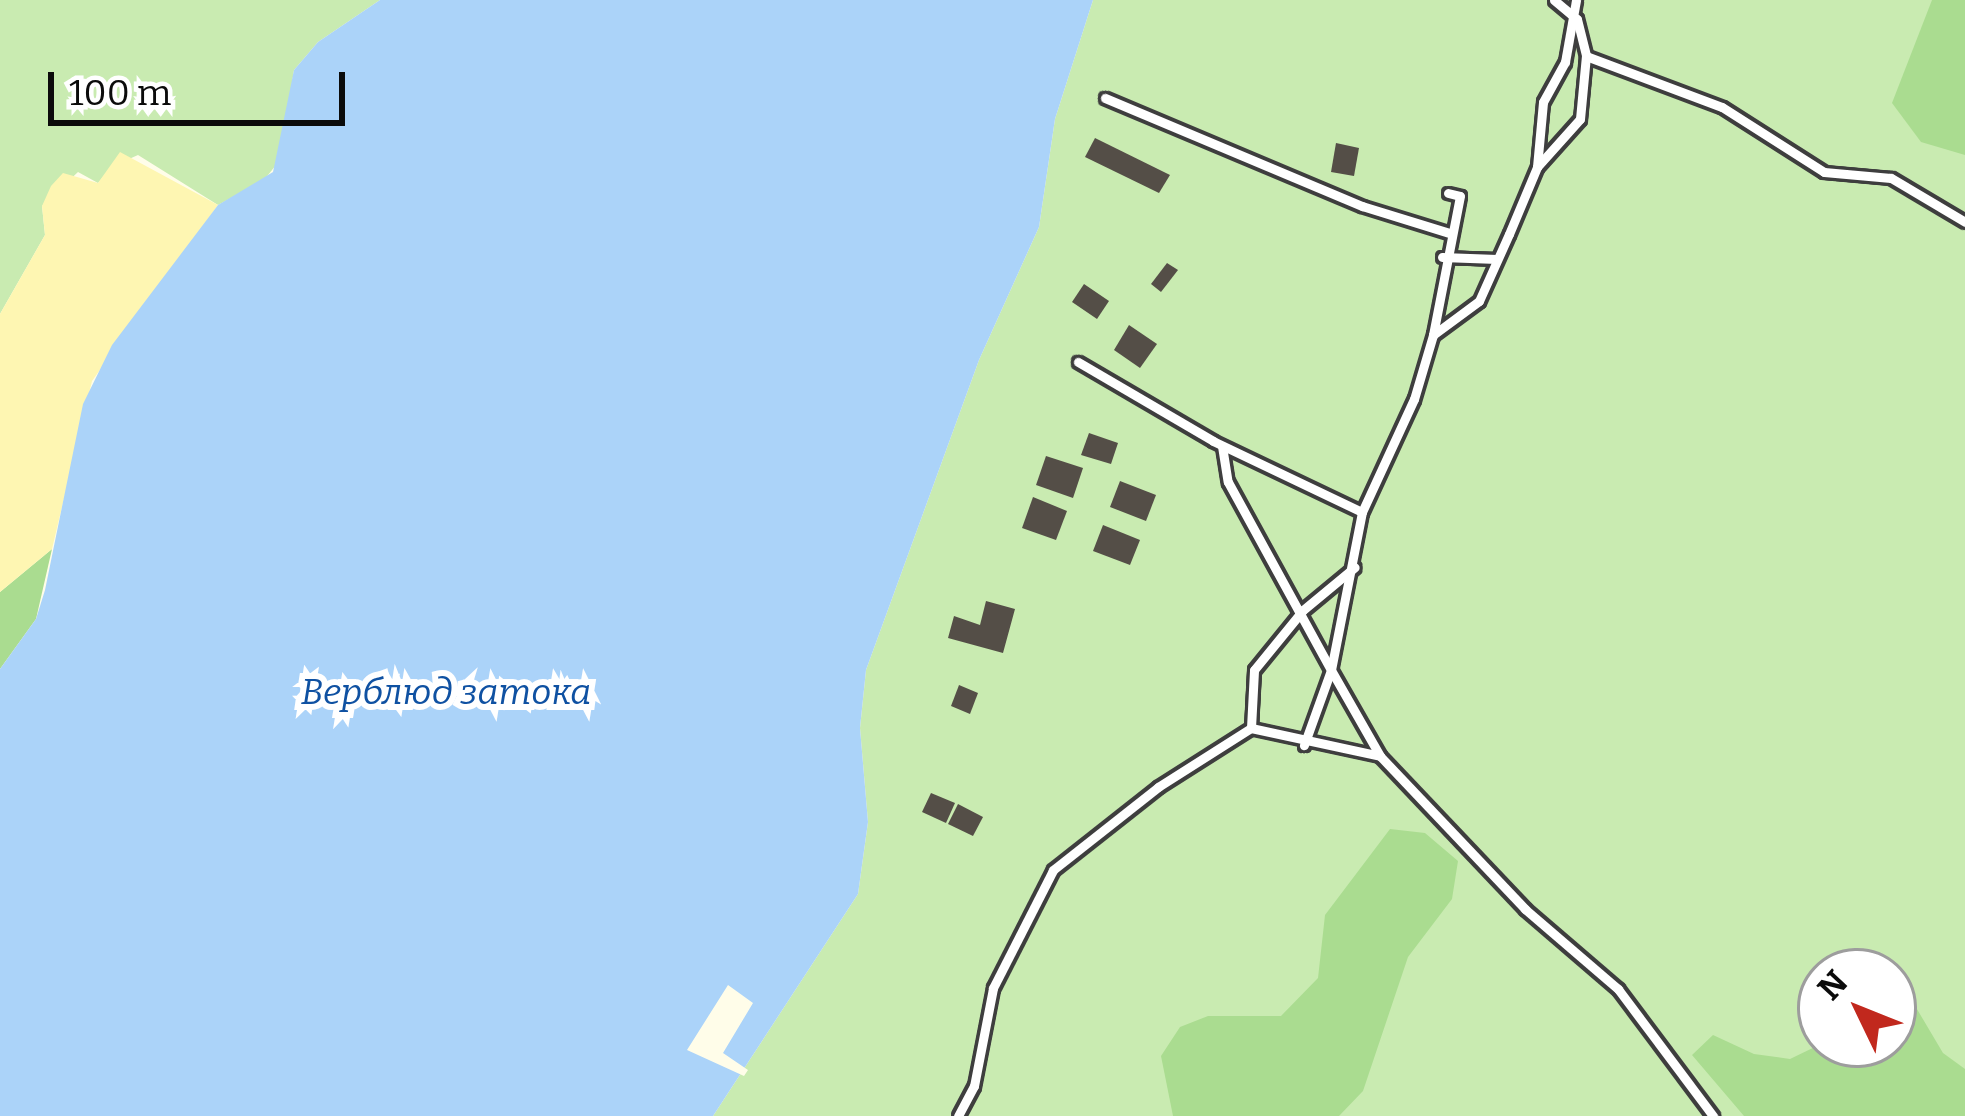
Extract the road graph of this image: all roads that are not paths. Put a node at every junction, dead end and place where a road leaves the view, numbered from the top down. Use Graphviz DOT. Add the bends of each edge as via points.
graph roads {
  1 [pos="1554,0"];
  2 [pos="1576,0"];
  3 [pos="1577,19"];
  4 [pos="1586,56"];
  5 [pos="1105,98"];
  6 [pos="1537,167"];
  7 [pos="1448,193"];
  8 [pos="1965,222"];
  9 [pos="1449,233"];
  10 [pos="1442,257"];
  11 [pos="1497,259"];
  12 [pos="1433,335"];
  13 [pos="1078,362"];
  14 [pos="1222,446"];
  15 [pos="1362,512"];
  16 [pos="1355,567"];
  17 [pos="1303,610"];
  18 [pos="1331,670"];
  19 [pos="1251,728"];
  20 [pos="1304,745"];
  21 [pos="1380,756"];
  22 [pos="958,1116"];
  23 [pos="1713,1116"];
  1 -- 3 [label="lane"];
  2 -- 3 [label="lane"];
  3 -- 4 [label="lane"];
  3 -- 6 [label="lane" via="1543,102"];
  4 -- 6 [label="lane" via="1580,119"];
  4 -- 8 [label="lane" via="1722,107 1824,172 1891,178"];
  5 -- 9 [label="lane" via="1362,206"];
  6 -- 11 [label="lane"];
  7 -- 9 [label="lane" via="1460,196"];
  9 -- 10 [label="lane"];
  10 -- 11 [label="lane"];
  10 -- 12 [label="lane"];
  11 -- 12 [label="lane" via="1479,301"];
  12 -- 15 [label="lane" via="1414,399"];
  13 -- 14 [label="lane"];
  14 -- 15 [label="lane"];
  14 -- 17 [label="lane" via="1228,482"];
  15 -- 16 [label="lane"];
  16 -- 17 [label="lane"];
  16 -- 18 [label="lane"];
  17 -- 18 [label="lane"];
  17 -- 19 [label="lane" via="1254,670"];
  18 -- 20 [label="lane"];
  18 -- 21 [label="lane"];
  19 -- 20 [label="lane"];
  19 -- 22 [label="lane" via="1158,787 1053,870 993,988 974,1086"];
  20 -- 21 [label="lane"];
  21 -- 23 [label="lane" via="1525,910 1618,989"];
}
